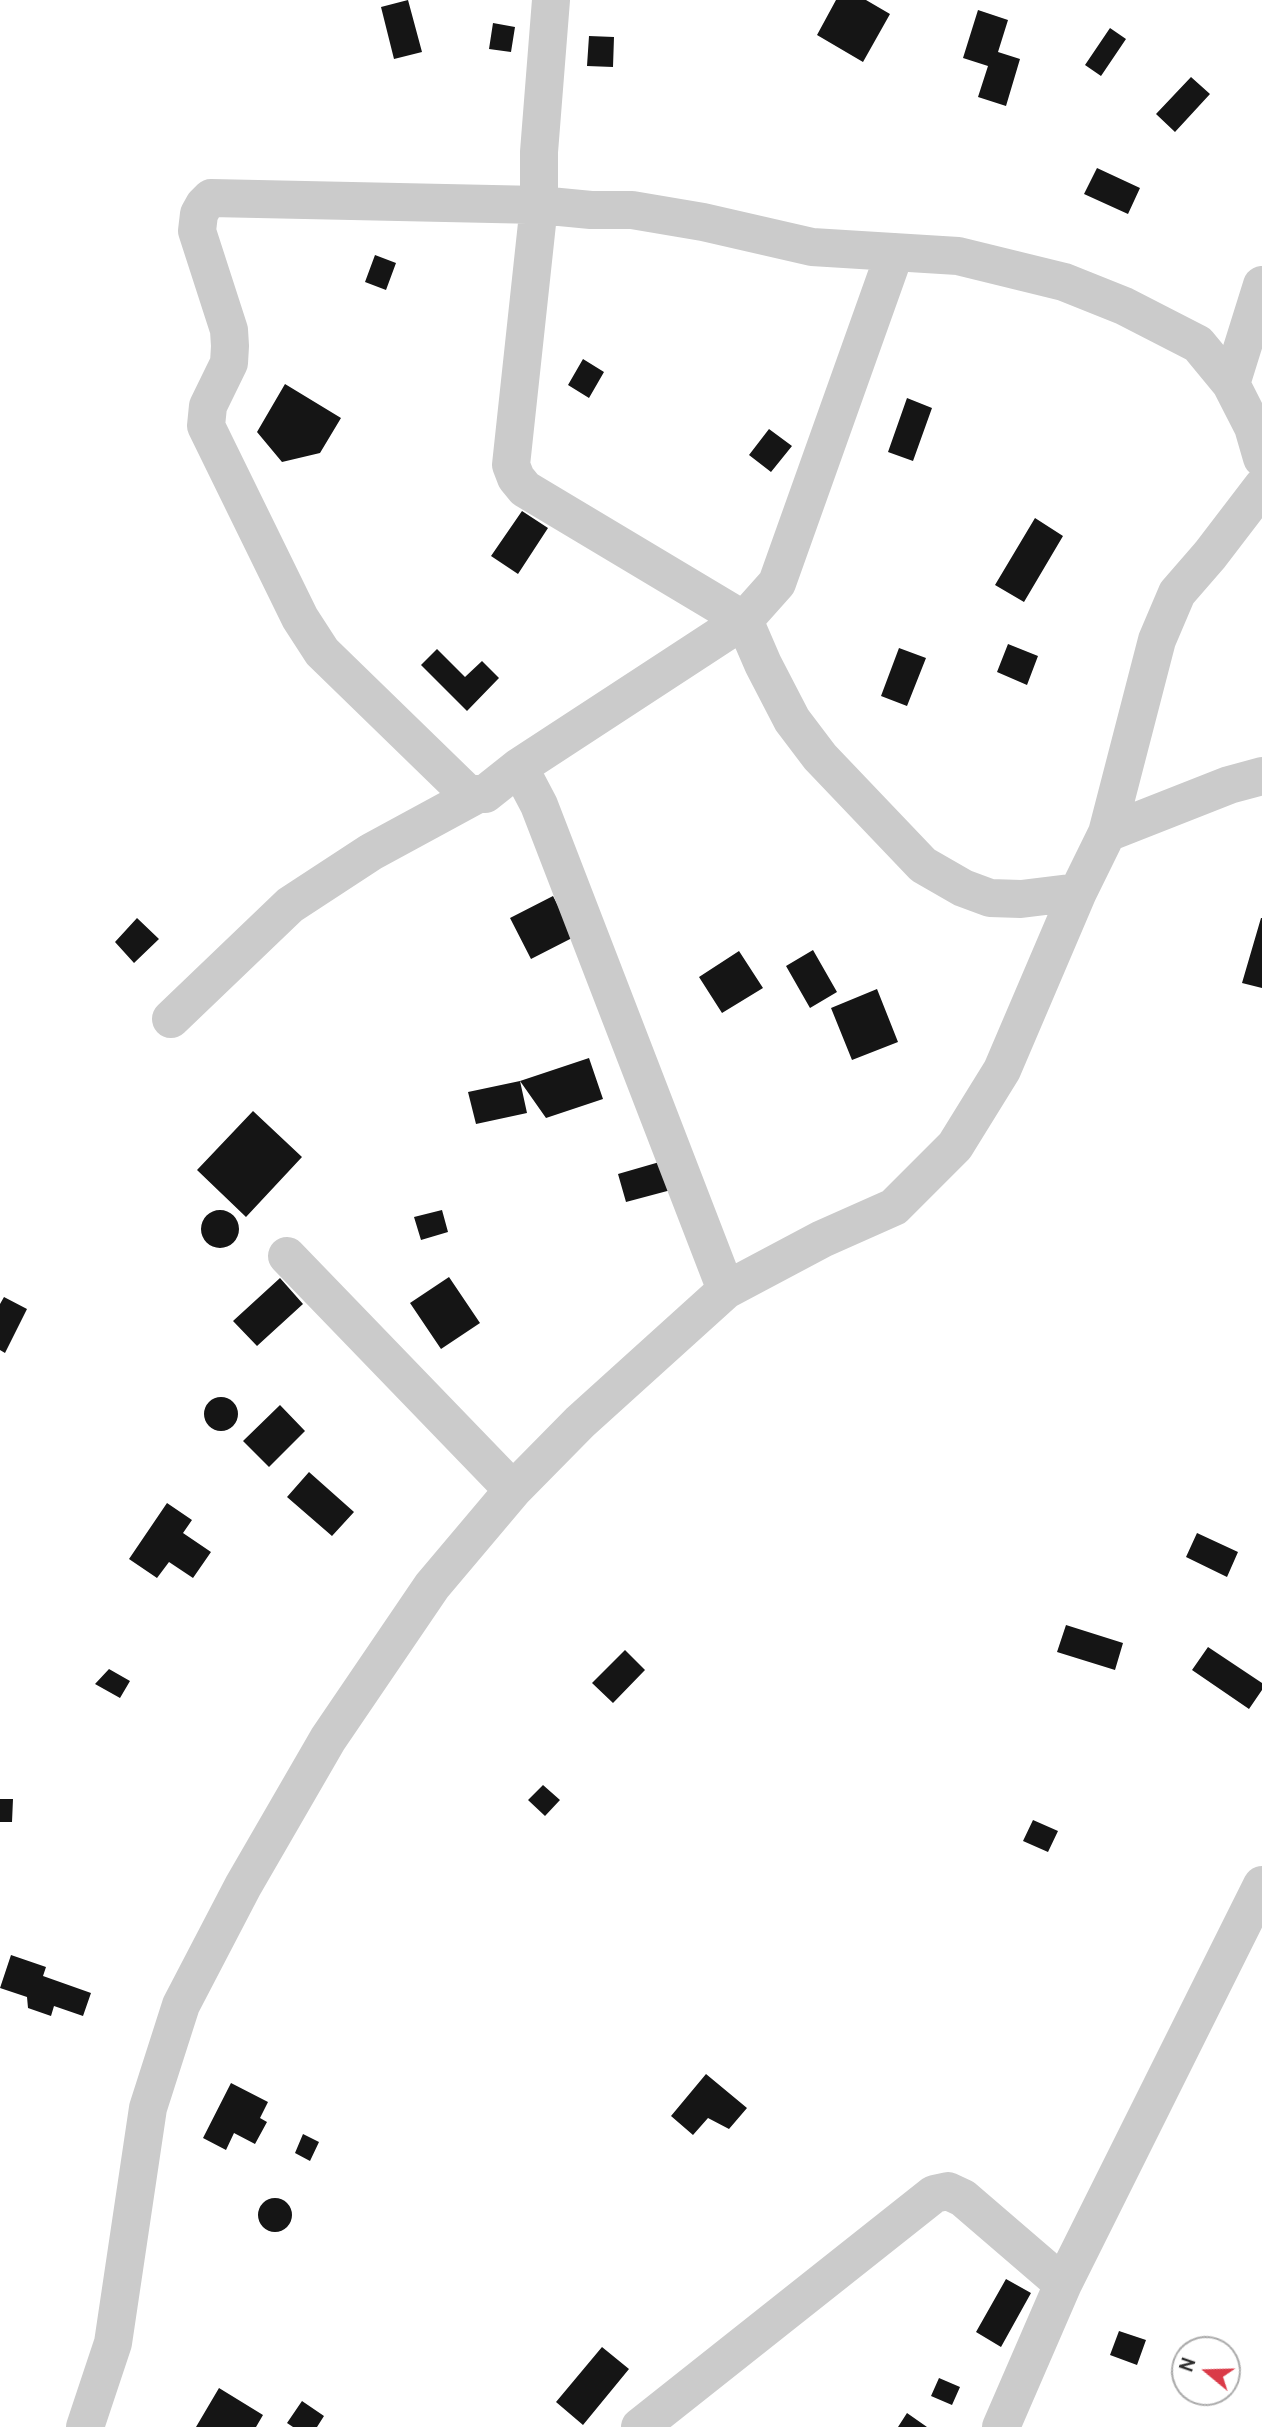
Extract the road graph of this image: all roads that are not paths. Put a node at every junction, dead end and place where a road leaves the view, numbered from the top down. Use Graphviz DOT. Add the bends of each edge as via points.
graph roads {
  1 [pos="551,0"];
  2 [pos="539,205"];
  3 [pos="895,252"];
  4 [pos="1262,285"];
  5 [pos="1231,384"];
  6 [pos="1262,458"];
  7 [pos="1262,486"];
  8 [pos="744,620"];
  9 [pos="519,767"];
  10 [pos="1262,776"];
  11 [pos="476,795"];
  12 [pos="1107,833"];
  13 [pos="1078,892"];
  14 [pos="171,1019"];
  15 [pos="287,1256"];
  16 [pos="726,1290"];
  17 [pos="513,1490"];
  18 [pos="1262,1885"];
  19 [pos="1063,2284"];
  20 [pos="85,2427"];
  21 [pos="640,2427"];
  22 [pos="1001,2427"];
  1 -- 2 [label="street" via="538,152"];
  2 -- 3 [label="street" via="632,210 813,247"];
  2 -- 8 [label="street" via="511,465 516,478 525,489"];
  2 -- 11 [label="street" via="211,198 197,222 230,346 229,363 208,406 206,426 300,618 322,652 468,794"];
  3 -- 5 [label="street" via="958,256 1064,282 1198,344"];
  3 -- 8 [label="street" via="777,583"];
  4 -- 5 [label="street"];
  5 -- 6 [label="street" via="1253,427"];
  7 -- 12 [label="street" via="1177,593 1157,640"];
  8 -- 9 [label="street"];
  8 -- 13 [label="street" via="799,729 923,865 990,898"];
  9 -- 11 [label="street" via="485,794"];
  9 -- 16 [label="street" via="539,805"];
  10 -- 12 [label="street"];
  11 -- 14 [label="street" via="371,852 290,905"];
  12 -- 13 [label="street"];
  13 -- 16 [label="street" via="1002,1070 954,1146 894,1207"];
  15 -- 17 [label="street"];
  16 -- 17 [label="street" via="580,1422"];
  17 -- 20 [label="street" via="432,1586 328,1738 181,2005 148,2108 113,2343"];
  18 -- 19 [label="street"];
  19 -- 21 [label="street" via="963,2198 948,2191 934,2194"];
  19 -- 22 [label="street"];
}
